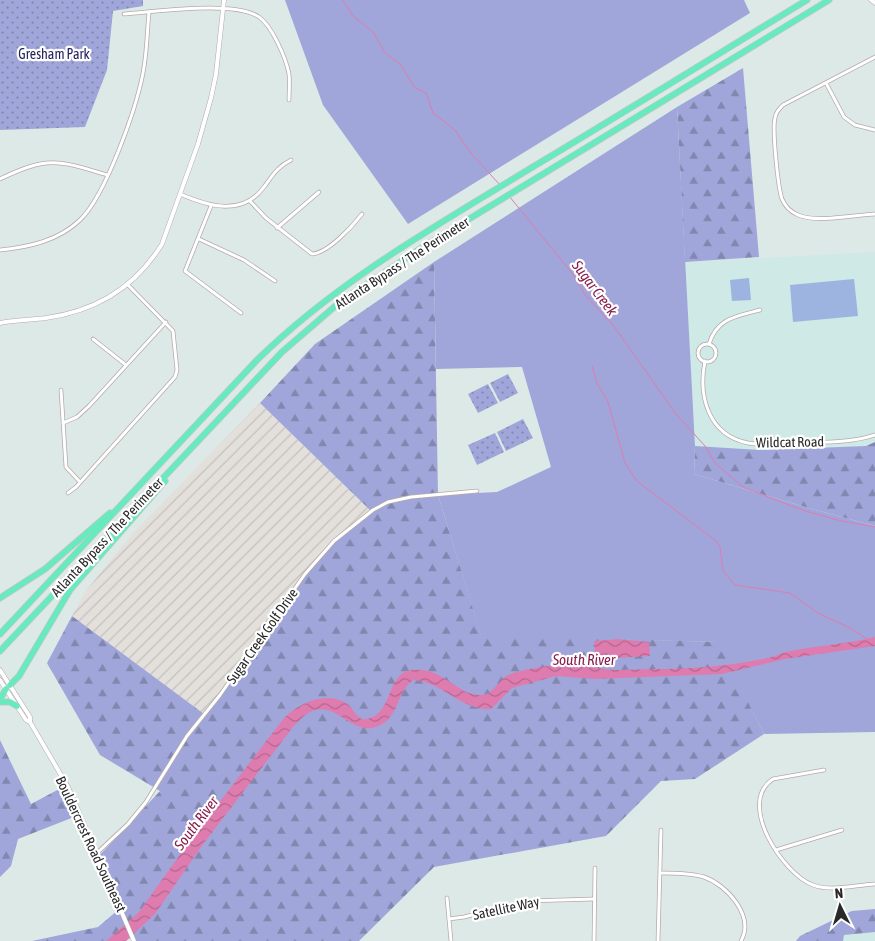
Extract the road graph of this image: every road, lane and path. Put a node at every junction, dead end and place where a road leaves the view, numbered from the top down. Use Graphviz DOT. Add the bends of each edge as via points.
graph roads {
  1 [pos="224,0"];
  2 [pos="807,0"];
  3 [pos="829,0"];
  4 [pos="871,0"];
  5 [pos="875,3"];
  6 [pos="222,6"];
  7 [pos="149,12"];
  8 [pos="124,14"];
  9 [pos="875,57"];
  10 [pos="826,83"];
  11 [pos="289,100"];
  12 [pos="875,130"];
  13 [pos="291,160"];
  14 [pos="107,175"];
  15 [pos="0,179"];
  16 [pos="320,192"];
  17 [pos="180,194"];
  18 [pos="250,201"];
  19 [pos="211,206"];
  20 [pos="362,214"];
  21 [pos="875,214"];
  22 [pos="277,228"];
  23 [pos="199,239"];
  24 [pos="0,250"];
  25 [pos="274,281"];
  26 [pos="128,285"];
  27 [pos="760,310"];
  28 [pos="241,313"];
  29 [pos="166,322"];
  30 [pos="0,323"];
  31 [pos="93,339"];
  32 [pos="710,344"];
  33 [pos="705,361"];
  34 [pos="126,365"];
  35 [pos="61,390"];
  36 [pos="63,423"];
  37 [pos="875,435"];
  38 [pos="190,449"];
  39 [pos="80,482"];
  40 [pos="477,491"];
  41 [pos="68,492"];
  42 [pos="132,493"];
  43 [pos="0,598"];
  44 [pos="0,634"];
  45 [pos="0,651"];
  46 [pos="0,670"];
  47 [pos="0,680"];
  48 [pos="8,687"];
  49 [pos="0,701"];
  50 [pos="17,706"];
  51 [pos="30,722"];
  52 [pos="824,770"];
  53 [pos="661,830"];
  54 [pos="842,830"];
  55 [pos="776,850"];
  56 [pos="96,855"];
  57 [pos="595,868"];
  58 [pos="662,873"];
  59 [pos="875,884"];
  60 [pos="447,898"];
  61 [pos="594,899"];
  62 [pos="449,918"];
  63 [pos="134,941"];
  64 [pos="451,941"];
  65 [pos="594,941"];
  66 [pos="658,941"];
  67 [pos="741,941"];
  1 -- 6 [label="street"];
  2 -- 42 [label="highway, Atlanta Bypass / The Perimeter" via="350,280 290,329"];
  3 -- 38 [label="highway, Atlanta Bypass / The Perimeter" via="422,247 357,290 282,352"];
  4 -- 5 [label="street"];
  6 -- 7 [label="street"];
  6 -- 11 [label="street" via="244,9 260,17 276,39 289,74"];
  6 -- 17 [label="street" via="211,98"];
  7 -- 8 [label="street"];
  7 -- 14 [label="street" via="143,73"];
  9 -- 10 [label="street"];
  10 -- 12 [label="street" via="844,118 855,125"];
  10 -- 21 [label="street" via="783,106 775,115 782,198 792,212 808,218"];
  13 -- 18 [label="street" via="274,171 265,187"];
  14 -- 15 [label="street" via="55,162 28,166"];
  14 -- 24 [label="street" via="93,204 74,225 43,242"];
  16 -- 22 [label="street"];
  17 -- 19 [label="street"];
  17 -- 26 [label="street" via="162,244 148,265"];
  18 -- 19 [label="street" via="234,207"];
  18 -- 22 [label="street"];
  19 -- 23 [label="street"];
  20 -- 22 [label="street" via="347,231 316,254 309,253"];
  23 -- 25 [label="street" via="244,260"];
  23 -- 28 [label="street" via="185,271"];
  26 -- 29 [label="street"];
  26 -- 30 [label="street" via="102,302 80,311"];
  27 -- 32 [label="street" via="718,325"];
  29 -- 34 [label="street"];
  29 -- 39 [label="street" via="173,331 175,377"];
  31 -- 34 [label="street"];
  32 -- 33 [label="street" via="716,354"];
  32 -- 33 [label="street" via="699,350 699,356"];
  33 -- 37 [label="street, Wildcat Road" via="705,404 712,421 736,439 749,443 812,442 859,440"];
  34 -- 36 [label="street" via="77,417"];
  35 -- 36 [label="street"];
  36 -- 39 [label="street" via="66,467"];
  38 -- 45 [label="highway, Atlanta Bypass / The Perimeter"];
  38 -- 48 [label="highway" via="70,590 19,676"];
  39 -- 41 [label="street"];
  40 -- 56 [label="street, Sugar Creek Golf Drive" via="388,502 334,541 305,574 220,695 187,736 146,802"];
  42 -- 43 [label="highway" via="45,569"];
  42 -- 44 [label="highway, Atlanta Bypass / The Perimeter"];
  46 -- 48 [label="street, Bouldercrest Road Southeast"];
  47 -- 48 [label="street, Bouldercrest Road Southeast"];
  48 -- 49 [label="highway"];
  48 -- 50 [label="street, Bouldercrest Road Southeast"];
  48 -- 51 [label="street, Bouldercrest Road Southeast"];
  49 -- 50 [label="highway"];
  50 -- 51 [label="street, Bouldercrest Road Southeast"];
  51 -- 56 [label="street, Bouldercrest Road Southeast" via="68,787"];
  52 -- 55 [label="street" via="773,779 764,787 759,803 761,822"];
  53 -- 58 [label="street"];
  54 -- 55 [label="street"];
  55 -- 59 [label="street" via="796,876 812,885"];
  56 -- 63 [label="street, Bouldercrest Road Southeast"];
  57 -- 61 [label="street"];
  58 -- 66 [label="street"];
  58 -- 67 [label="street" via="686,873 706,878 730,895 741,909 744,924"];
  60 -- 62 [label="street"];
  61 -- 62 [label="street, Satellite Way" via="528,901"];
  61 -- 65 [label="street"];
  62 -- 64 [label="street"];
}
